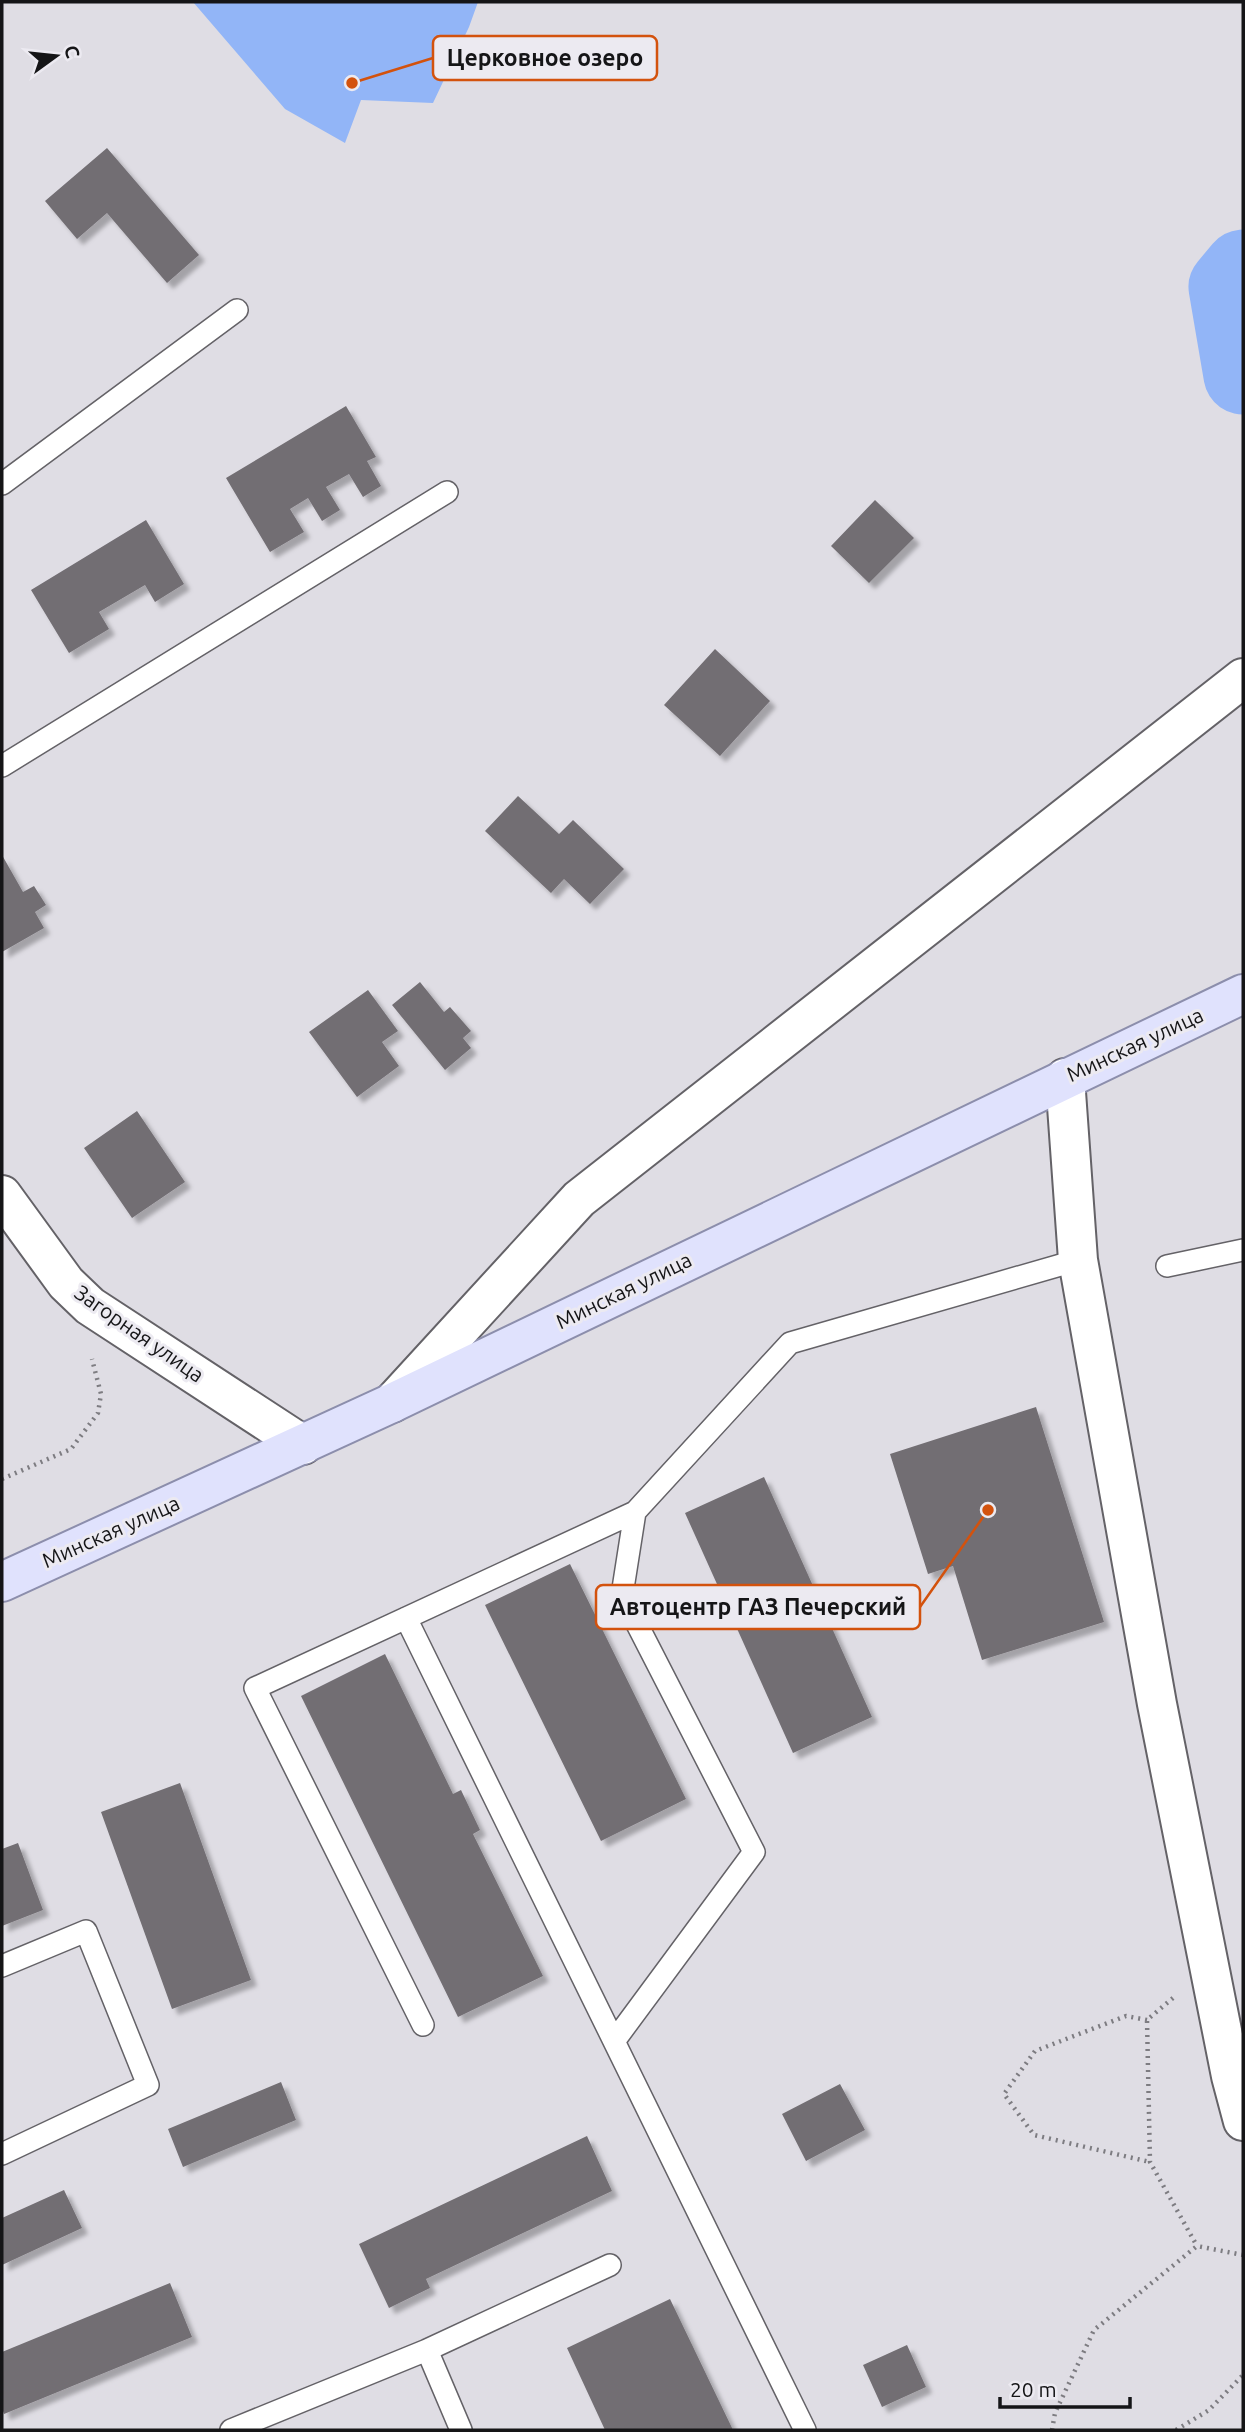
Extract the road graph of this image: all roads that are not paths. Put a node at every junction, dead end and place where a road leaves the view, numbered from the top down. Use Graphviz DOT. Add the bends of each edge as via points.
graph roads {
  1 [pos="237,310"];
  2 [pos="2,484"];
  3 [pos="447,492"];
  4 [pos="1243,678"];
  5 [pos="2,766"];
  6 [pos="1243,995"];
  7 [pos="1065,1078"];
  8 [pos="2,1195"];
  9 [pos="1243,1250"];
  10 [pos="1078,1259"];
  11 [pos="1167,1266"];
  12 [pos="392,1403"];
  13 [pos="303,1445"];
  14 [pos="635,1512"];
  15 [pos="2,1582"];
  16 [pos="406,1618"];
  17 [pos="2,1966"];
  18 [pos="423,2025"];
  19 [pos="615,2040"];
  20 [pos="1243,2121"];
  21 [pos="2,2154"];
  22 [pos="610,2265"];
  23 [pos="427,2350"];
  24 [pos="231,2430"];
  25 [pos="461,2430"];
  26 [pos="805,2430"];
  1 -- 2 [label="lane"];
  3 -- 5 [label="lane"];
  4 -- 12 [label="street" via="579,1199"];
  6 -- 7 [label="main road, Минская улица"];
  7 -- 10 [label="street"];
  7 -- 12 [label="main road, Минская улица"];
  8 -- 13 [label="street, Загорная улица" via="66,1283 90,1306"];
  9 -- 11 [label="lane"];
  10 -- 14 [label="lane" via="790,1343"];
  10 -- 20 [label="street" via="1157,1704"];
  12 -- 13 [label="main road, Минская улица"];
  13 -- 15 [label="main road, Минская улица"];
  14 -- 16 [label="lane"];
  14 -- 19 [label="lane" via="622,1595 754,1852"];
  16 -- 18 [label="lane" via="255,1689"];
  16 -- 19 [label="lane"];
  17 -- 21 [label="lane" via="86,1931 148,2085"];
  19 -- 26 [label="lane"];
  22 -- 23 [label="lane"];
  23 -- 24 [label="lane"];
  23 -- 25 [label="lane"];
}
